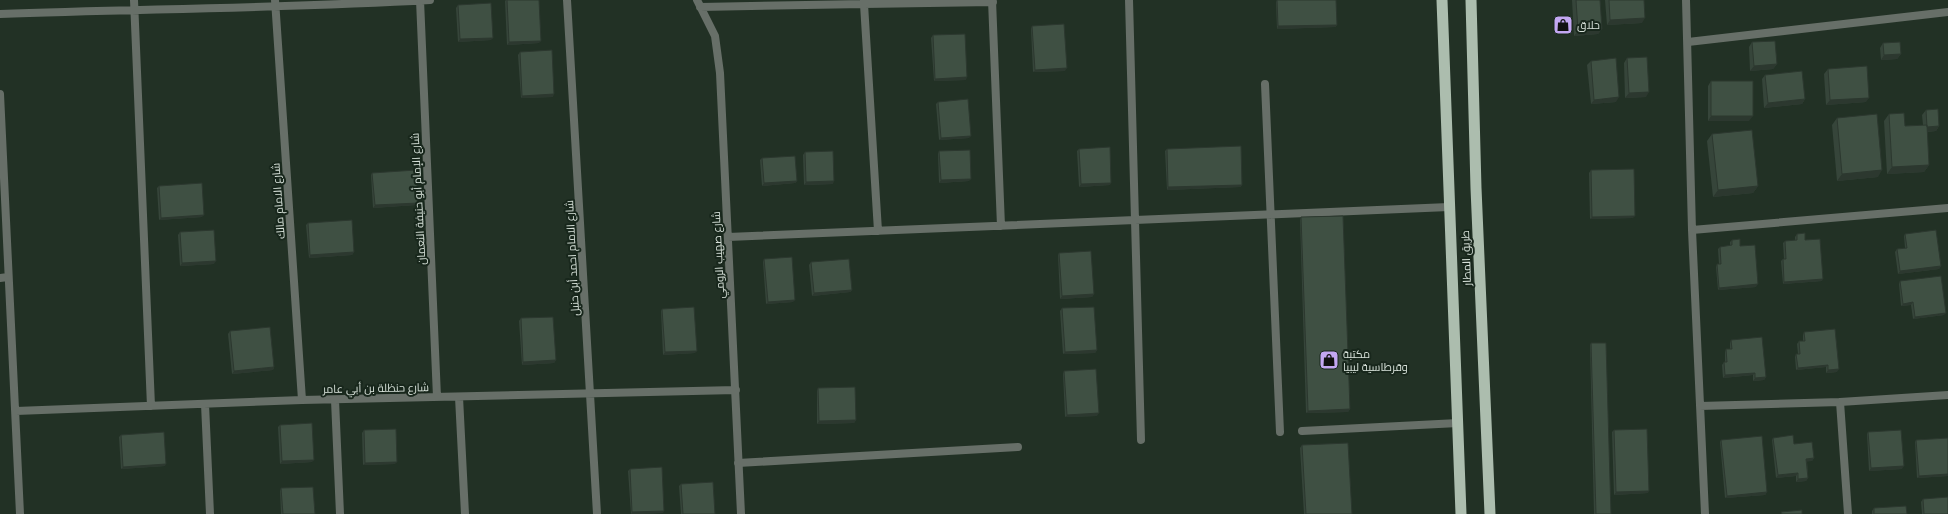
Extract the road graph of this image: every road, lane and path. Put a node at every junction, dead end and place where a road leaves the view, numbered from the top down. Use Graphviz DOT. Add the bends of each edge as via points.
graph roads {
  1 [pos="134,0"];
  2 [pos="420,0"];
  3 [pos="430,0"];
  4 [pos="567,0"];
  5 [pos="1129,0"];
  6 [pos="1442,0"];
  7 [pos="1471,0"];
  8 [pos="1686,0"];
  9 [pos="993,1"];
  10 [pos="864,2"];
  11 [pos="276,4"];
  12 [pos="699,4"];
  13 [pos="134,9"];
  14 [pos="1948,12"];
  15 [pos="0,14"];
  16 [pos="1688,42"];
  17 [pos="1265,84"];
  18 [pos="0,94"];
  19 [pos="1450,207"];
  20 [pos="1948,208"];
  21 [pos="1270,215"];
  22 [pos="1135,220"];
  23 [pos="1001,226"];
  24 [pos="1692,230"];
  25 [pos="878,231"];
  26 [pos="728,237"];
  27 [pos="4,277"];
  28 [pos="736,390"];
  29 [pos="591,394"];
  30 [pos="1948,395"];
  31 [pos="437,397"];
  32 [pos="459,397"];
  33 [pos="302,400"];
  34 [pos="335,400"];
  35 [pos="1840,402"];
  36 [pos="205,404"];
  37 [pos="151,406"];
  38 [pos="1700,406"];
  39 [pos="16,411"];
  40 [pos="1458,422"];
  41 [pos="1302,431"];
  42 [pos="1280,432"];
  43 [pos="1141,440"];
  44 [pos="1018,447"];
  45 [pos="738,463"];
  46 [pos="20,514"];
  47 [pos="210,514"];
  48 [pos="340,514"];
  49 [pos="465,514"];
  50 [pos="597,514"];
  51 [pos="741,514"];
  52 [pos="1461,514"];
  53 [pos="1490,514"];
  54 [pos="1705,514"];
  55 [pos="1848,514"];
  1 -- 13 [label="street"];
  2 -- 3 [label="street"];
  2 -- 11 [label="street"];
  2 -- 31 [label="street, شارع الإمام أبو حنيفة النعمان"];
  4 -- 29 [label="street, شارع الامام احمد أبن حنبل"];
  5 -- 22 [label="street"];
  6 -- 19 [label="highway, طريق المطار"];
  7 -- 53 [label="highway, طريق المطار" via="1476,196"];
  8 -- 16 [label="street"];
  9 -- 10 [label="street"];
  9 -- 23 [label="street"];
  10 -- 12 [label="street"];
  10 -- 25 [label="street"];
  11 -- 13 [label="street"];
  11 -- 33 [label="street, شارع الامام مالك"];
  12 -- 26 [label="street, شارع صهيب الرومي" via="715,36 720,73"];
  13 -- 15 [label="street"];
  13 -- 37 [label="street"];
  14 -- 16 [label="street"];
  16 -- 24 [label="street"];
  17 -- 21 [label="street"];
  18 -- 27 [label="street"];
  19 -- 21 [label="street"];
  19 -- 40 [label="highway, طريق المطار"];
  20 -- 24 [label="street"];
  21 -- 22 [label="street"];
  21 -- 42 [label="street"];
  22 -- 23 [label="street"];
  22 -- 43 [label="street"];
  23 -- 25 [label="street"];
  24 -- 38 [label="street"];
  25 -- 26 [label="street"];
  26 -- 28 [label="street, شارع صهيب الرومي"];
  27 -- 39 [label="street"];
  28 -- 29 [label="street, شارع حنظلة بن أبي عامر"];
  28 -- 45 [label="street, شارع صهيب الرومي"];
  29 -- 32 [label="street, شارع حنظلة بن أبي عامر"];
  29 -- 50 [label="street, شارع الامام احمد أبن حنبل"];
  30 -- 35 [label="street"];
  31 -- 32 [label="street, شارع حنظلة بن أبي عامر"];
  31 -- 34 [label="street, شارع حنظلة بن أبي عامر"];
  32 -- 49 [label="street"];
  33 -- 34 [label="street, شارع حنظلة بن أبي عامر"];
  33 -- 36 [label="street, شارع حنظلة بن أبي عامر"];
  34 -- 48 [label="street"];
  35 -- 38 [label="street"];
  35 -- 55 [label="street"];
  36 -- 37 [label="street, شارع حنظلة بن أبي عامر"];
  36 -- 47 [label="street"];
  37 -- 39 [label="street, شارع حنظلة بن أبي عامر"];
  38 -- 54 [label="street"];
  39 -- 46 [label="street"];
  40 -- 41 [label="street"];
  40 -- 52 [label="highway, طريق المطار"];
  44 -- 45 [label="street"];
  45 -- 51 [label="street, شارع صهيب الرومي"];
}
